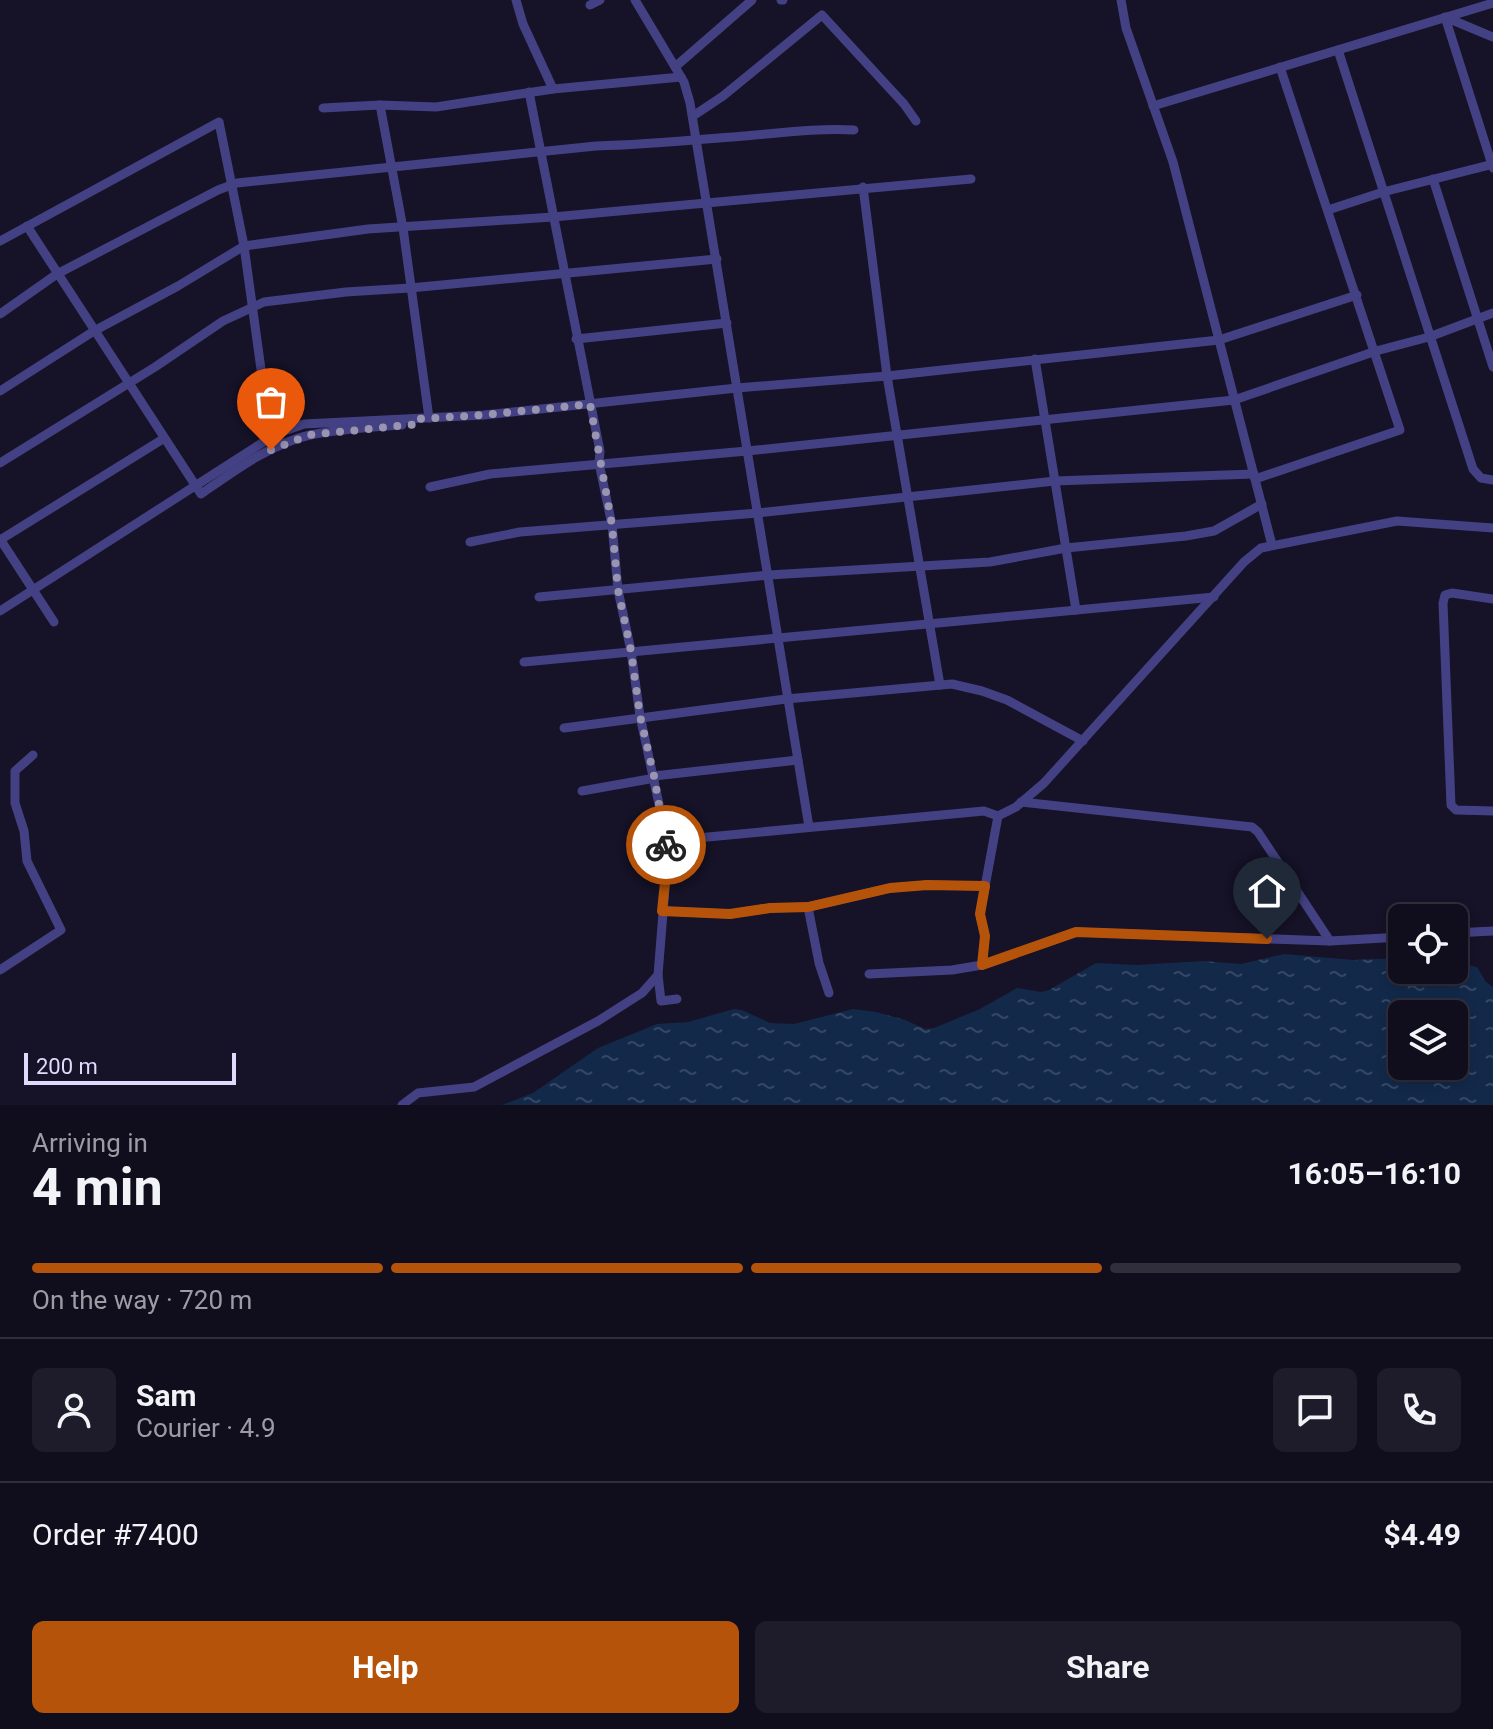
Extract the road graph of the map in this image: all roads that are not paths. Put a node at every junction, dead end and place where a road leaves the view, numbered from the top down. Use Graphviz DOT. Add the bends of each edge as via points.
graph roads {
  1 [pos="516,0"];
  2 [pos="600,0"];
  3 [pos="752,0"];
  4 [pos="1121,0"];
  5 [pos="638,1"];
  6 [pos="1493,3"];
  7 [pos="590,5"];
  8 [pos="1445,17"];
  9 [pos="1493,37"];
  10 [pos="1338,50"];
  11 [pos="675,67"];
  12 [pos="1280,67"];
  13 [pos="681,77"];
  14 [pos="553,89"];
  15 [pos="529,92"];
  16 [pos="380,105"];
  17 [pos="1153,106"];
  18 [pos="323,108"];
  19 [pos="693,116"];
  20 [pos="916,121"];
  21 [pos="854,130"];
  22 [pos="697,138"];
  23 [pos="541,154"];
  24 [pos="1493,165"];
  25 [pos="391,167"];
  26 [pos="971,179"];
  27 [pos="1433,179"];
  28 [pos="233,185"];
  29 [pos="863,187"];
  30 [pos="1383,192"];
  31 [pos="707,202"];
  32 [pos="1328,210"];
  33 [pos="553,217"];
  34 [pos="27,226"];
  35 [pos="403,228"];
  36 [pos="0,241"];
  37 [pos="244,246"];
  38 [pos="717,259"];
  39 [pos="57,274"];
  40 [pos="564,274"];
  41 [pos="410,288"];
  42 [pos="1357,295"];
  43 [pos="251,307"];
  44 [pos="1493,313"];
  45 [pos="0,314"];
  46 [pos="1477,318"];
  47 [pos="727,323"];
  48 [pos="94,331"];
  49 [pos="1429,337"];
  50 [pos="576,339"];
  51 [pos="1219,340"];
  52 [pos="1376,351"];
  53 [pos="1035,359"];
  54 [pos="1493,367"];
  55 [pos="887,376"];
  56 [pos="128,384"];
  57 [pos="737,388"];
  58 [pos="0,391"];
  59 [pos="1234,400"];
  60 [pos="590,404"];
  61 [pos="429,418"];
  62 [pos="418,419"];
  63 [pos="1045,420"];
  64 [pos="276,434"];
  65 [pos="898,435"];
  66 [pos="163,439"];
  67 [pos="747,451"];
  68 [pos="0,463"];
  69 [pos="599,463"];
  70 [pos="1255,476"];
  71 [pos="1493,480"];
  72 [pos="1055,481"];
  73 [pos="194,487"];
  74 [pos="430,487"];
  75 [pos="909,497"];
  76 [pos="1262,504"];
  77 [pos="758,513"];
  78 [pos="612,525"];
  79 [pos="1493,528"];
  80 [pos="0,540"];
  81 [pos="470,542"];
  82 [pos="1272,545"];
  83 [pos="1066,548"];
  84 [pos="920,564"];
  85 [pos="769,575"];
  86 [pos="32,590"];
  87 [pos="618,590"];
  88 [pos="539,597"];
  89 [pos="1214,597"];
  90 [pos="1493,599"];
  91 [pos="1076,610"];
  92 [pos="0,611"];
  93 [pos="54,622"];
  94 [pos="931,623"];
  95 [pos="779,638"];
  96 [pos="631,651"];
  97 [pos="524,662"];
  98 [pos="940,685"];
  99 [pos="786,699"];
  100 [pos="640,716"];
  101 [pos="564,728"];
  102 [pos="1083,741"];
  103 [pos="33,755"];
  104 [pos="798,760"];
  105 [pos="655,777"];
  106 [pos="582,791"];
  107 [pos="1021,802"];
  108 [pos="1493,811"];
  109 [pos="998,816"];
  110 [pos="809,827"];
  111 [pos="665,841"];
  112 [pos="985,886"];
  113 [pos="808,907"];
  114 [pos="662,911"];
  115 [pos="1493,931"];
  116 [pos="1468,932"];
  117 [pos="1388,938"];
  118 [pos="1330,941"];
  119 [pos="982,965"];
  120 [pos="0,970"];
  121 [pos="869,974"];
  122 [pos="658,975"];
  123 [pos="829,993"];
  124 [pos="677,999"];
  125 [pos="661,1001"];
  126 [pos="664,1012"];
  127 [pos="402,1105"];
  1 -- 14 [label="street"];
  2 -- 7 [label="street"];
  3 -- 11 [label="street"];
  4 -- 17 [label="street"];
  5 -- 11 [label="street"];
  6 -- 8 [label="street"];
  8 -- 9 [label="street"];
  8 -- 10 [label="street"];
  8 -- 24 [label="street"];
  10 -- 12 [label="street"];
  10 -- 30 [label="street"];
  11 -- 13 [label="street"];
  12 -- 17 [label="street"];
  12 -- 32 [label="street"];
  13 -- 14 [label="street"];
  13 -- 19 [label="street"];
  14 -- 15 [label="street"];
  15 -- 16 [label="street" via="436,107"];
  15 -- 23 [label="street"];
  16 -- 18 [label="street"];
  16 -- 25 [label="street"];
  17 -- 51 [label="street" via="1173,162"];
  19 -- 20 [label="street" via="822,15"];
  19 -- 22 [label="street"];
  21 -- 22 [label="street"];
  22 -- 23 [label="street"];
  22 -- 31 [label="street"];
  23 -- 25 [label="street"];
  23 -- 33 [label="street"];
  24 -- 27 [label="street"];
  25 -- 28 [label="street"];
  25 -- 35 [label="street"];
  26 -- 29 [label="street"];
  27 -- 30 [label="street"];
  27 -- 46 [label="street"];
  28 -- 34 [label="street" via="219,122"];
  28 -- 37 [label="street"];
  28 -- 39 [label="street"];
  29 -- 31 [label="street"];
  29 -- 55 [label="street"];
  30 -- 32 [label="street"];
  30 -- 49 [label="street"];
  31 -- 33 [label="street"];
  31 -- 38 [label="street"];
  32 -- 42 [label="street"];
  33 -- 35 [label="street"];
  33 -- 40 [label="street"];
  34 -- 36 [label="street"];
  34 -- 39 [label="street"];
  35 -- 37 [label="street"];
  35 -- 41 [label="street"];
  37 -- 43 [label="street"];
  37 -- 48 [label="street"];
  38 -- 40 [label="street"];
  38 -- 47 [label="street"];
  39 -- 45 [label="street"];
  39 -- 48 [label="street"];
  40 -- 41 [label="street"];
  40 -- 50 [label="street"];
  41 -- 43 [label="street"];
  41 -- 61 [label="street"];
  42 -- 51 [label="street"];
  42 -- 52 [label="street"];
  43 -- 56 [label="street"];
  43 -- 64 [label="street"];
  44 -- 46 [label="street"];
  46 -- 49 [label="street"];
  46 -- 54 [label="street"];
  47 -- 50 [label="street"];
  47 -- 57 [label="street"];
  48 -- 56 [label="street"];
  48 -- 58 [label="street"];
  49 -- 52 [label="street"];
  49 -- 71 [label="street" via="1473,469 1481,478"];
  50 -- 60 [label="street"];
  51 -- 53 [label="street"];
  51 -- 59 [label="street"];
  52 -- 59 [label="street"];
  52 -- 70 [label="street" via="1400,430"];
  53 -- 55 [label="street"];
  53 -- 63 [label="street"];
  55 -- 57 [label="street"];
  55 -- 65 [label="street"];
  56 -- 66 [label="street"];
  56 -- 68 [label="street"];
  57 -- 60 [label="street"];
  57 -- 67 [label="street"];
  59 -- 63 [label="street"];
  59 -- 70 [label="street"];
  60 -- 61 [label="street"];
  60 -- 69 [label="street"];
  61 -- 62 [label="street"];
  62 -- 64 [label="street" via="304,424"];
  62 -- 73 [label="street" via="418,424 309,435 271,450 201,494"];
  63 -- 65 [label="street"];
  63 -- 72 [label="street"];
  64 -- 73 [label="street"];
  65 -- 67 [label="street"];
  65 -- 75 [label="street"];
  66 -- 73 [label="street"];
  66 -- 80 [label="street"];
  67 -- 69 [label="street"];
  67 -- 77 [label="street"];
  69 -- 74 [label="street" via="490,474"];
  69 -- 78 [label="street"];
  70 -- 72 [label="street"];
  70 -- 76 [label="street"];
  72 -- 75 [label="street"];
  72 -- 83 [label="street"];
  73 -- 86 [label="street"];
  75 -- 77 [label="street"];
  75 -- 84 [label="street"];
  76 -- 82 [label="street"];
  76 -- 83 [label="street" via="1214,531"];
  77 -- 78 [label="street"];
  77 -- 85 [label="street"];
  78 -- 81 [label="street"];
  78 -- 87 [label="street"];
  79 -- 82 [label="street" via="1397,521"];
  80 -- 86 [label="street"];
  82 -- 89 [label="street" via="1244,562"];
  83 -- 84 [label="street" via="990,562"];
  83 -- 91 [label="street"];
  84 -- 85 [label="street"];
  84 -- 94 [label="street"];
  85 -- 87 [label="street"];
  85 -- 95 [label="street"];
  86 -- 92 [label="street"];
  86 -- 93 [label="street"];
  87 -- 88 [label="street"];
  87 -- 96 [label="street"];
  89 -- 91 [label="street"];
  89 -- 102 [label="street"];
  90 -- 108 [label="street" via="1452,593 1443,603 1451,805 1456,810"];
  91 -- 94 [label="street"];
  94 -- 95 [label="street"];
  94 -- 98 [label="street"];
  95 -- 96 [label="street"];
  95 -- 99 [label="street"];
  96 -- 97 [label="street"];
  96 -- 100 [label="street"];
  98 -- 99 [label="street"];
  98 -- 102 [label="street" via="1007,700"];
  99 -- 100 [label="street"];
  99 -- 104 [label="street"];
  100 -- 101 [label="street"];
  100 -- 105 [label="street"];
  102 -- 107 [label="street"];
  103 -- 120 [label="street" via="15,771 15,803 27,861 61,930"];
  104 -- 105 [label="street"];
  104 -- 110 [label="street"];
  105 -- 106 [label="street"];
  105 -- 111 [label="street"];
  107 -- 109 [label="street"];
  107 -- 118 [label="street" via="1252,827"];
  109 -- 110 [label="street" via="984,811"];
  109 -- 112 [label="street"];
  110 -- 111 [label="street"];
  111 -- 114 [label="street"];
  112 -- 113 [label="street" via="890,888"];
  112 -- 119 [label="street"];
  113 -- 114 [label="street" via="730,914"];
  113 -- 123 [label="street"];
  114 -- 122 [label="street"];
  115 -- 116 [label="street"];
  117 -- 118 [label="street"];
  118 -- 119 [label="street" via="1076,932"];
  119 -- 121 [label="street"];
  122 -- 125 [label="street"];
  122 -- 127 [label="street" via="642,993 598,1021 474,1087 418,1093"];
  124 -- 125 [label="street"];
  125 -- 126 [label="street"];
}
